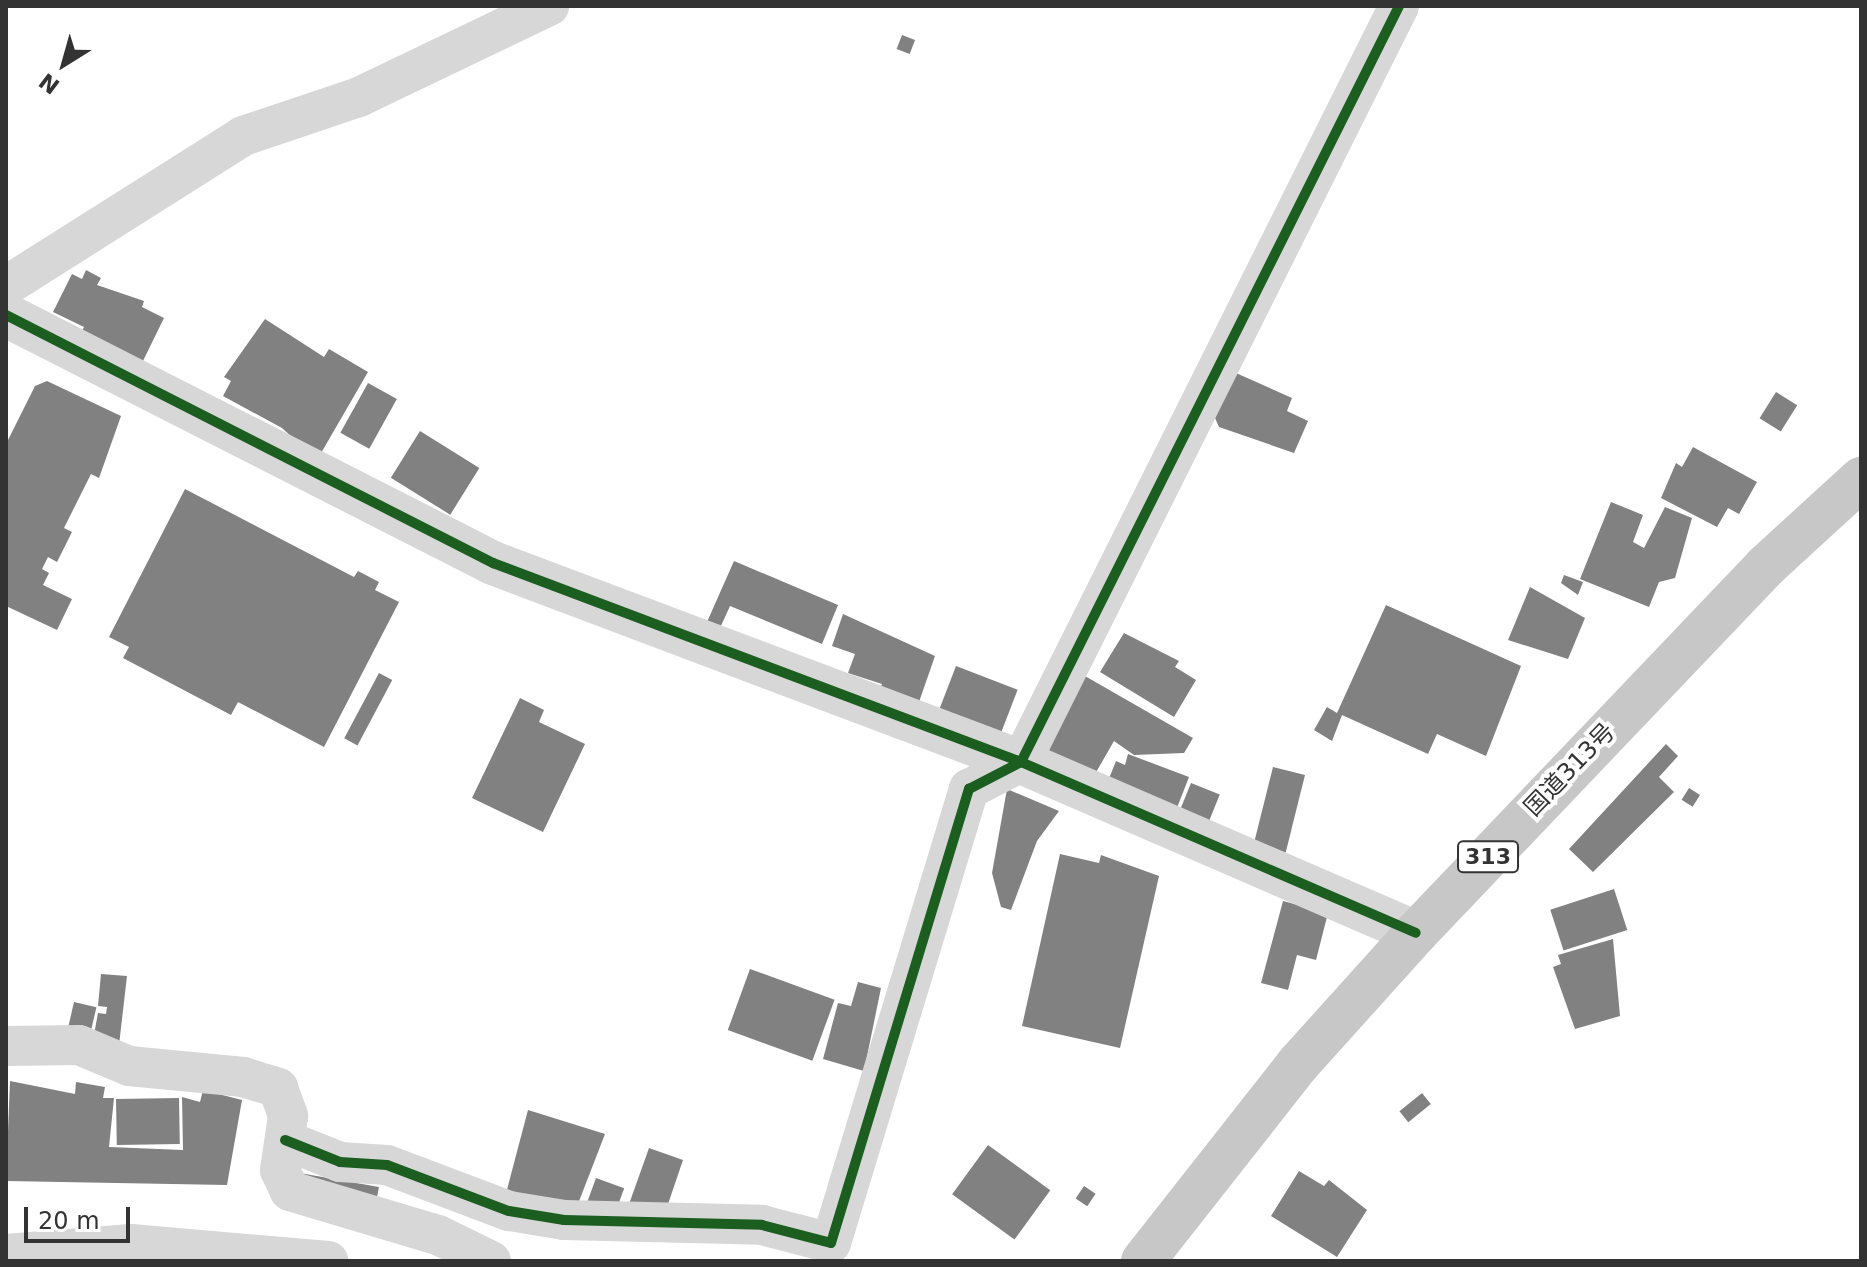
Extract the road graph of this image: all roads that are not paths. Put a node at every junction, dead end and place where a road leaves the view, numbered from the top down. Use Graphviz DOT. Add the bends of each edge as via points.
graph roads {
  1 [pos="549,6"];
  2 [pos="1399,6"];
  3 [pos="6,286"];
  4 [pos="6,315"];
  5 [pos="1861,479"];
  6 [pos="1021,762"];
  7 [pos="1416,933"];
  8 [pos="6,1046"];
  9 [pos="285,1140"];
  10 [pos="6,1254"];
  11 [pos="328,1261"];
  12 [pos="491,1261"];
  13 [pos="1143,1261"];
  1 -- 3 [label="street" via="359,97 243,136"];
  2 -- 6 [label="street"];
  4 -- 6 [label="street" via="493,563"];
  5 -- 7 [label="highway, 国道313号 / 313" via="1766,566"];
  6 -- 7 [label="street"];
  6 -- 9 [label="street" via="969,789 831,1243 762,1225 564,1220 509,1211 387,1165 340,1162"];
  7 -- 13 [label="highway, 国道313号 / 313" via="1298,1064"];
  8 -- 9 [label="street" via="79,1045 129,1066 243,1077 278,1088 288,1116"];
  9 -- 12 [label="street" via="280,1170 290,1191 438,1235"];
  10 -- 11 [label="street" via="131,1244"];
}
